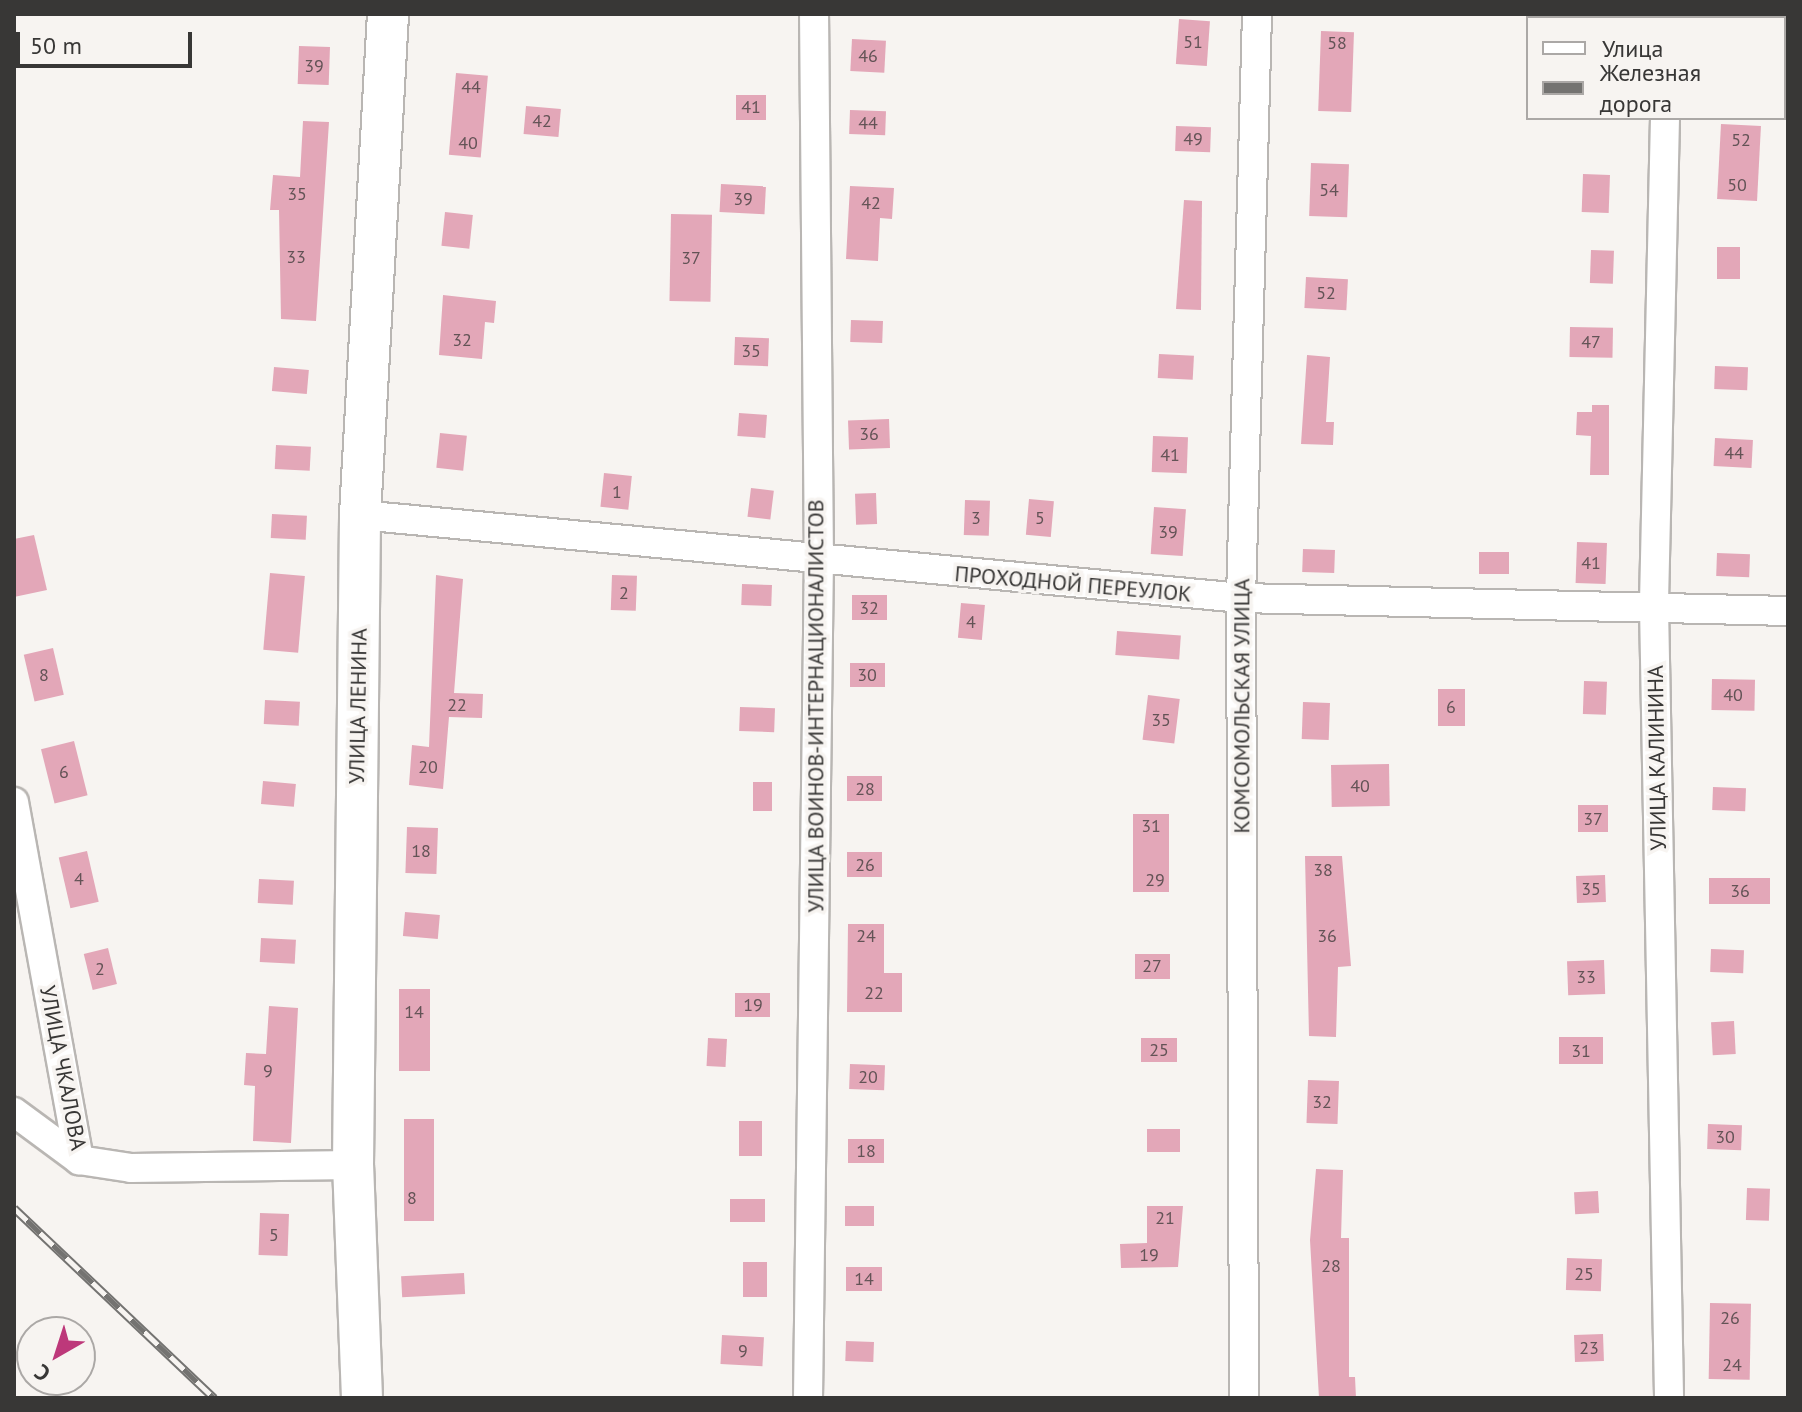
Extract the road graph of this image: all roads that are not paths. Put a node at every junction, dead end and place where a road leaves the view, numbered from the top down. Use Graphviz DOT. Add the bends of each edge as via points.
graph roads {
  1 [pos="388,14"];
  2 [pos="814,14"];
  3 [pos="1257,14"];
  4 [pos="1665,120"];
  5 [pos="360,515"];
  6 [pos="819,562"];
  7 [pos="1241,598"];
  8 [pos="1654,607"];
  9 [pos="1788,611"];
  10 [pos="14,802"];
  11 [pos="14,1112"];
  12 [pos="79,1160"];
  13 [pos="353,1165"];
  14 [pos="362,1398"];
  15 [pos="808,1398"];
  16 [pos="1244,1398"];
  17 [pos="1669,1398"];
  1 -- 5 [label="main road, УЛИЦА ЛЕНИНА"];
  2 -- 6 [label="street, УЛИЦА ВОИНОВ-ИНТЕРНАЦИОНАЛИСТОВ"];
  3 -- 7 [label="street, КОМСОМОЛЬСКАЯ УЛИЦА"];
  4 -- 8 [label="street, УЛИЦА КАЛИНИНА"];
  5 -- 6 [label="street, ПРОХОДНОЙ ПЕРЕУЛОК"];
  5 -- 13 [label="main road, УЛИЦА ЛЕНИНА"];
  6 -- 7 [label="street, ПРОХОДНОЙ ПЕРЕУЛОК"];
  6 -- 15 [label="street, УЛИЦА ВОИНОВ-ИНТЕРНАЦИОНАЛИСТОВ"];
  7 -- 8 [label="street, ПРОХОДНОЙ ПЕРЕУЛОК"];
  7 -- 16 [label="street, КОМСОМОЛЬСКАЯ УЛИЦА"];
  8 -- 9 [label="street, ПРОХОДНОЙ ПЕРЕУЛОК"];
  8 -- 17 [label="street, УЛИЦА КАЛИНИНА"];
  10 -- 12 [label="street, УЛИЦА ЧКАЛОВА"];
  11 -- 12 [label="street"];
  12 -- 13 [label="street, УЛИЦА ЧКАЛОВА" via="131,1168"];
  13 -- 14 [label="main road, УЛИЦА ЛЕНИНА"];
}
